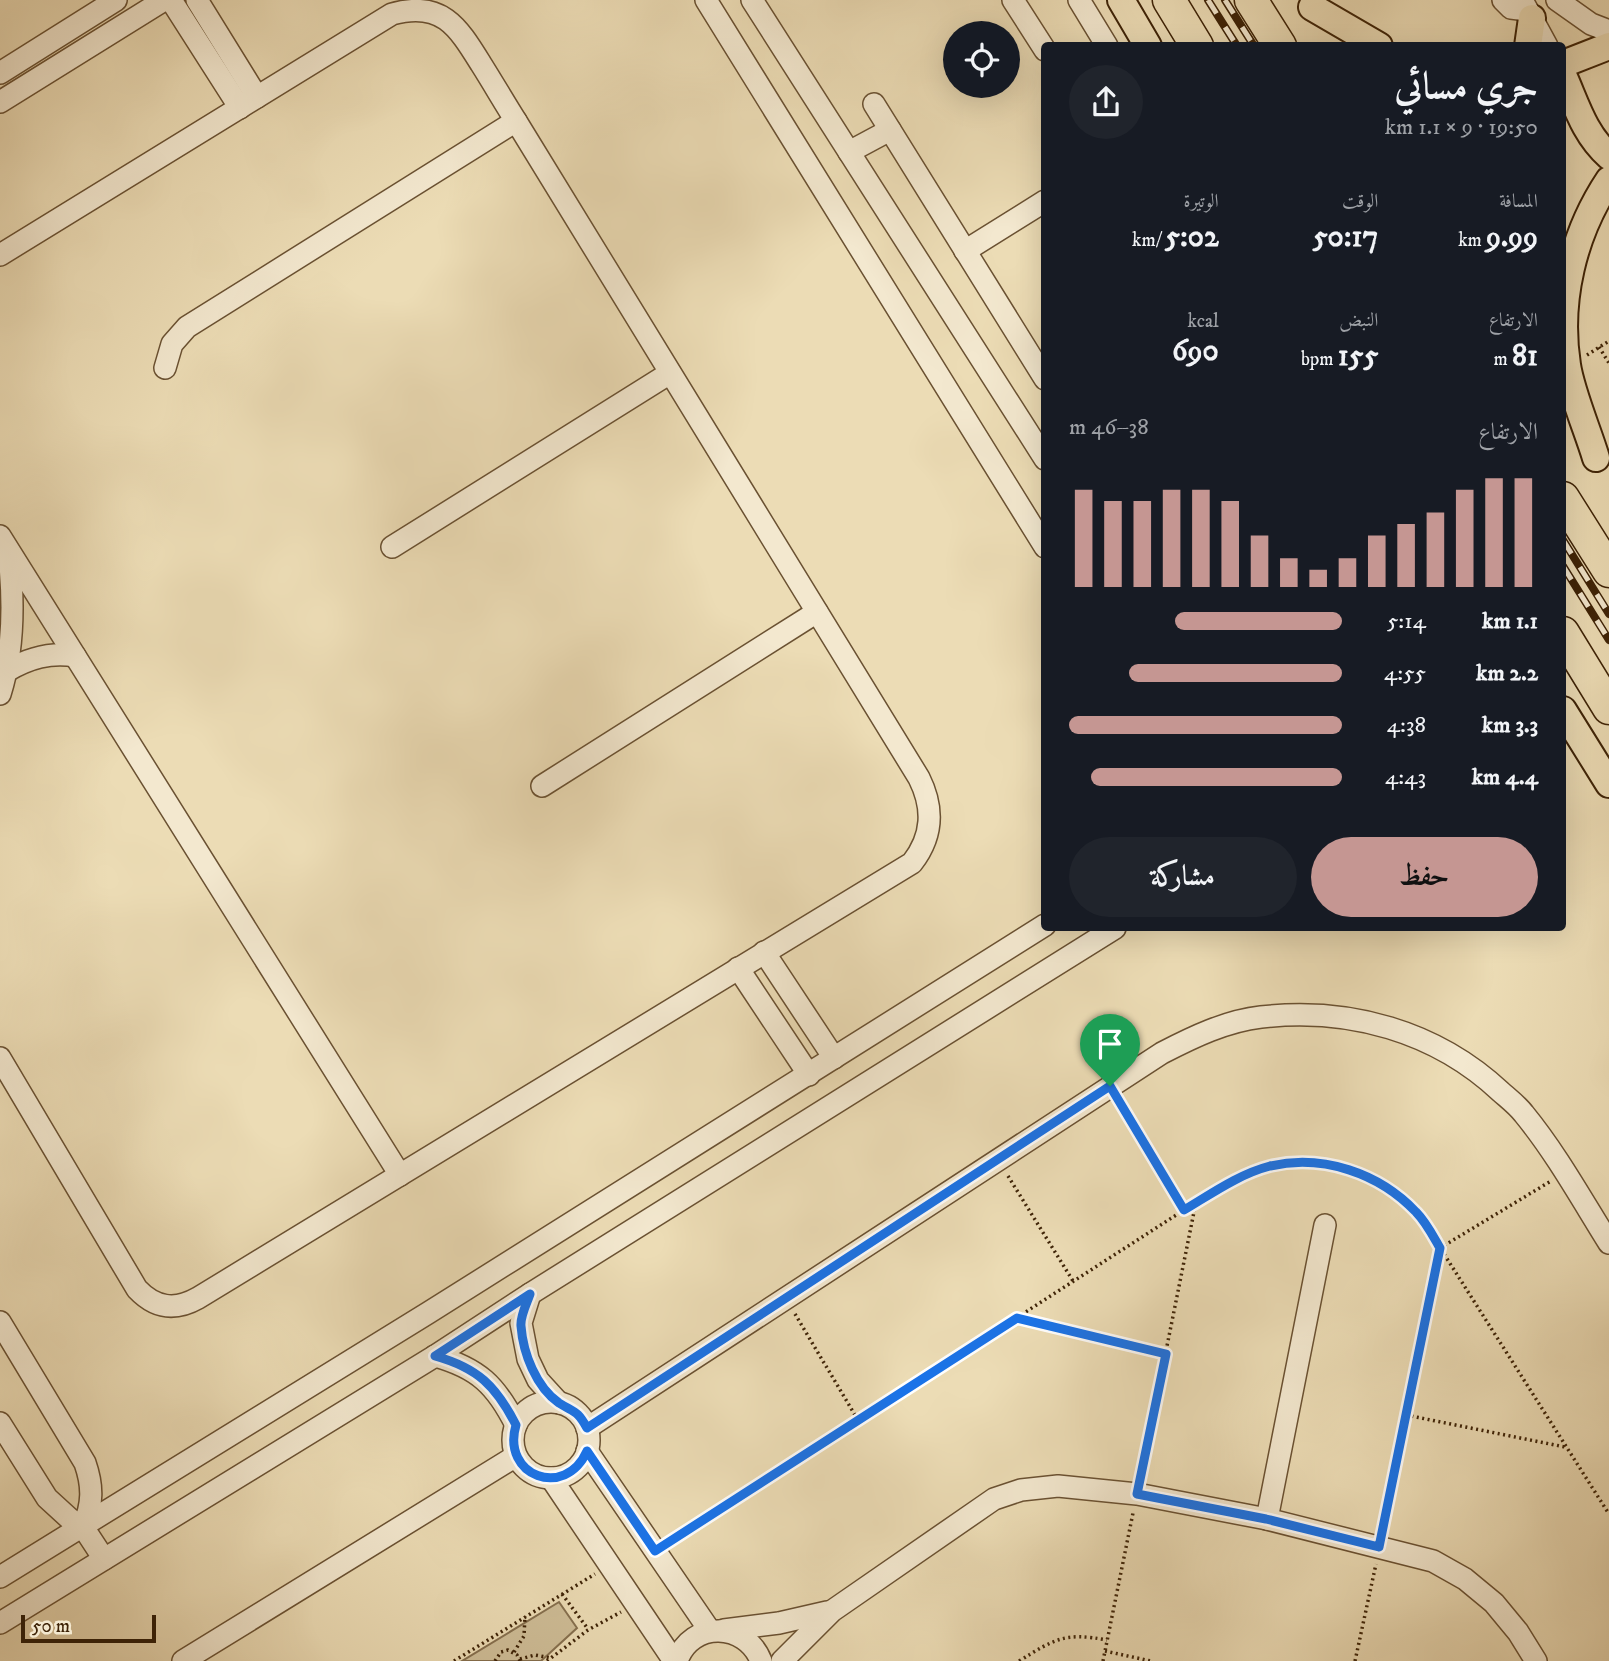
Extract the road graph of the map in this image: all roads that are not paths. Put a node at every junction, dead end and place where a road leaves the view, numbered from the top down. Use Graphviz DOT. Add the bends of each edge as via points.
graph roads {
  1 [pos="116,0"];
  2 [pos="164,0"];
  3 [pos="171,0"];
  4 [pos="197,0"];
  5 [pos="706,0"];
  6 [pos="752,0"];
  7 [pos="1013,0"];
  8 [pos="1079,0"];
  9 [pos="1121,0"];
  10 [pos="1168,0"];
  11 [pos="1251,0"];
  12 [pos="1503,0"];
  13 [pos="1557,0"];
  14 [pos="1310,4"];
  15 [pos="1527,9"];
  16 [pos="1609,31"];
  17 [pos="1105,42"];
  18 [pos="1146,42"];
  19 [pos="1194,42"];
  20 [pos="1277,42"];
  21 [pos="1334,42"];
  22 [pos="1372,42"];
  23 [pos="1528,42"];
  24 [pos="1545,42"];
  25 [pos="1041,44"];
  26 [pos="1609,46"];
  27 [pos="1566,63"];
  28 [pos="2,71"];
  29 [pos="1566,82"];
  30 [pos="20,90"];
  31 [pos="0,102"];
  32 [pos="248,102"];
  33 [pos="874,104"];
  34 [pos="516,121"];
  35 [pos="890,130"];
  36 [pos="849,152"];
  37 [pos="1609,156"];
  38 [pos="1609,180"];
  39 [pos="1041,204"];
  40 [pos="1597,222"];
  41 [pos="965,251"];
  42 [pos="0,255"];
  43 [pos="1566,301"];
  44 [pos="1566,351"];
  45 [pos="165,368"];
  46 [pos="670,373"];
  47 [pos="1041,373"];
  48 [pos="1566,410"];
  49 [pos="1041,452"];
  50 [pos="1603,468"];
  51 [pos="1566,503"];
  52 [pos="1041,541"];
  53 [pos="4,543"];
  54 [pos="391,547"];
  55 [pos="1609,571"];
  56 [pos="817,612"];
  57 [pos="1566,638"];
  58 [pos="75,656"];
  59 [pos="7,671"];
  60 [pos="0,694"];
  61 [pos="1609,708"];
  62 [pos="1566,715"];
  63 [pos="1609,784"];
  64 [pos="542,786"];
  65 [pos="1041,929"];
  66 [pos="1110,931"];
  67 [pos="764,952"];
  68 [pos="738,968"];
  69 [pos="0,1058"];
  70 [pos="834,1058"];
  71 [pos="809,1075"];
  72 [pos="400,1175"];
  73 [pos="1325,1224"];
  74 [pos="1609,1243"];
  75 [pos="530,1294"];
  76 [pos="0,1322"];
  77 [pos="435,1356"];
  78 [pos="559,1403"];
  79 [pos="0,1423"];
  80 [pos="516,1425"];
  81 [pos="587,1428"];
  82 [pos="587,1451"];
  83 [pos="516,1456"];
  84 [pos="551,1478"];
  85 [pos="1266,1519"];
  86 [pos="83,1527"];
  87 [pos="104,1559"];
  88 [pos="0,1577"];
  89 [pos="832,1611"];
  90 [pos="0,1623"];
  91 [pos="717,1630"];
  92 [pos="183,1661"];
  93 [pos="676,1661"];
  94 [pos="761,1661"];
  95 [pos="782,1661"];
  96 [pos="1536,1661"];
  1 -- 28 [label="street"];
  2 -- 30 [label="street"];
  3 -- 32 [label="street"];
  4 -- 32 [label="street"];
  5 -- 52 [label="street"];
  6 -- 36 [label="street"];
  7 -- 25 [label="street"];
  8 -- 17 [label="street"];
  9 -- 18 [label="main road"];
  10 -- 19 [label="highway"];
  11 -- 20 [label="highway"];
  12 -- 15 [label="street" via="1511,8"];
  13 -- 16 [label="street"];
  14 -- 21 [label="main road"];
  14 -- 22 [label="main road"];
  15 -- 23 [label="main road"];
  15 -- 24 [label="street"];
  26 -- 27 [label="main road"];
  28 -- 30 [label="street"];
  29 -- 37 [label="main road" via="1581,120"];
  30 -- 31 [label="street"];
  32 -- 34 [label="street" via="391,14 416,8 440,13 459,28"];
  32 -- 42 [label="street"];
  33 -- 35 [label="street"];
  34 -- 45 [label="street" via="187,327 173,344"];
  34 -- 46 [label="street"];
  35 -- 36 [label="street"];
  35 -- 41 [label="street"];
  36 -- 49 [label="street"];
  38 -- 40 [label="main road"];
  39 -- 41 [label="street"];
  40 -- 43 [label="main road" via="1570,267"];
  41 -- 47 [label="street"];
  44 -- 50 [label="main road" via="1567,367"];
  46 -- 54 [label="street"];
  46 -- 56 [label="street"];
  48 -- 50 [label="main road"];
  51 -- 55 [label="highway"];
  53 -- 58 [label="street"];
  53 -- 59 [label="street" via="12,600"];
  56 -- 64 [label="street"];
  56 -- 67 [label="street" via="919,778 929,800 930,824 912,863"];
  57 -- 61 [label="highway"];
  58 -- 59 [label="street" via="47,655"];
  58 -- 72 [label="street"];
  59 -- 60 [label="street"];
  62 -- 63 [label="main road"];
  65 -- 70 [label="street"];
  66 -- 75 [label="street"];
  67 -- 68 [label="street"];
  67 -- 70 [label="street"];
  68 -- 71 [label="street"];
  68 -- 72 [label="street"];
  69 -- 72 [label="street" via="137,1289 160,1306 189,1303"];
  70 -- 71 [label="street"];
  71 -- 86 [label="street"];
  73 -- 85 [label="street"];
  74 -- 81 [label="street" via="1524,1113 1480,1073 1430,1042 1375,1022 1317,1014 1259,1017 1202,1032 1162,1053"];
  75 -- 77 [label="street"];
  75 -- 78 [label="street" via="521,1323 528,1359 538,1381"];
  76 -- 86 [label="street" via="85,1463 92,1495"];
  77 -- 80 [label="street" via="459,1363 490,1384"];
  77 -- 87 [label="street"];
  78 -- 80 [label="street" via="534,1406"];
  78 -- 81 [label="street" via="581,1416"];
  79 -- 86 [label="street" via="47,1498"];
  80 -- 83 [label="street"];
  81 -- 82 [label="street"];
  82 -- 84 [label="street" via="569,1474"];
  82 -- 91 [label="street" via="655,1551"];
  83 -- 84 [label="street" via="530,1472"];
  83 -- 92 [label="street"];
  84 -- 93 [label="street"];
  85 -- 89 [label="street" via="1137,1494 1058,1486 1021,1490 994,1499"];
  85 -- 96 [label="street" via="1433,1561 1494,1603"];
  86 -- 87 [label="street"];
  86 -- 88 [label="street"];
  87 -- 90 [label="street"];
  89 -- 91 [label="street"];
  89 -- 95 [label="street"];
  91 -- 93 [label="street" via="688,1643"];
  91 -- 94 [label="street" via="739,1635"];
}
